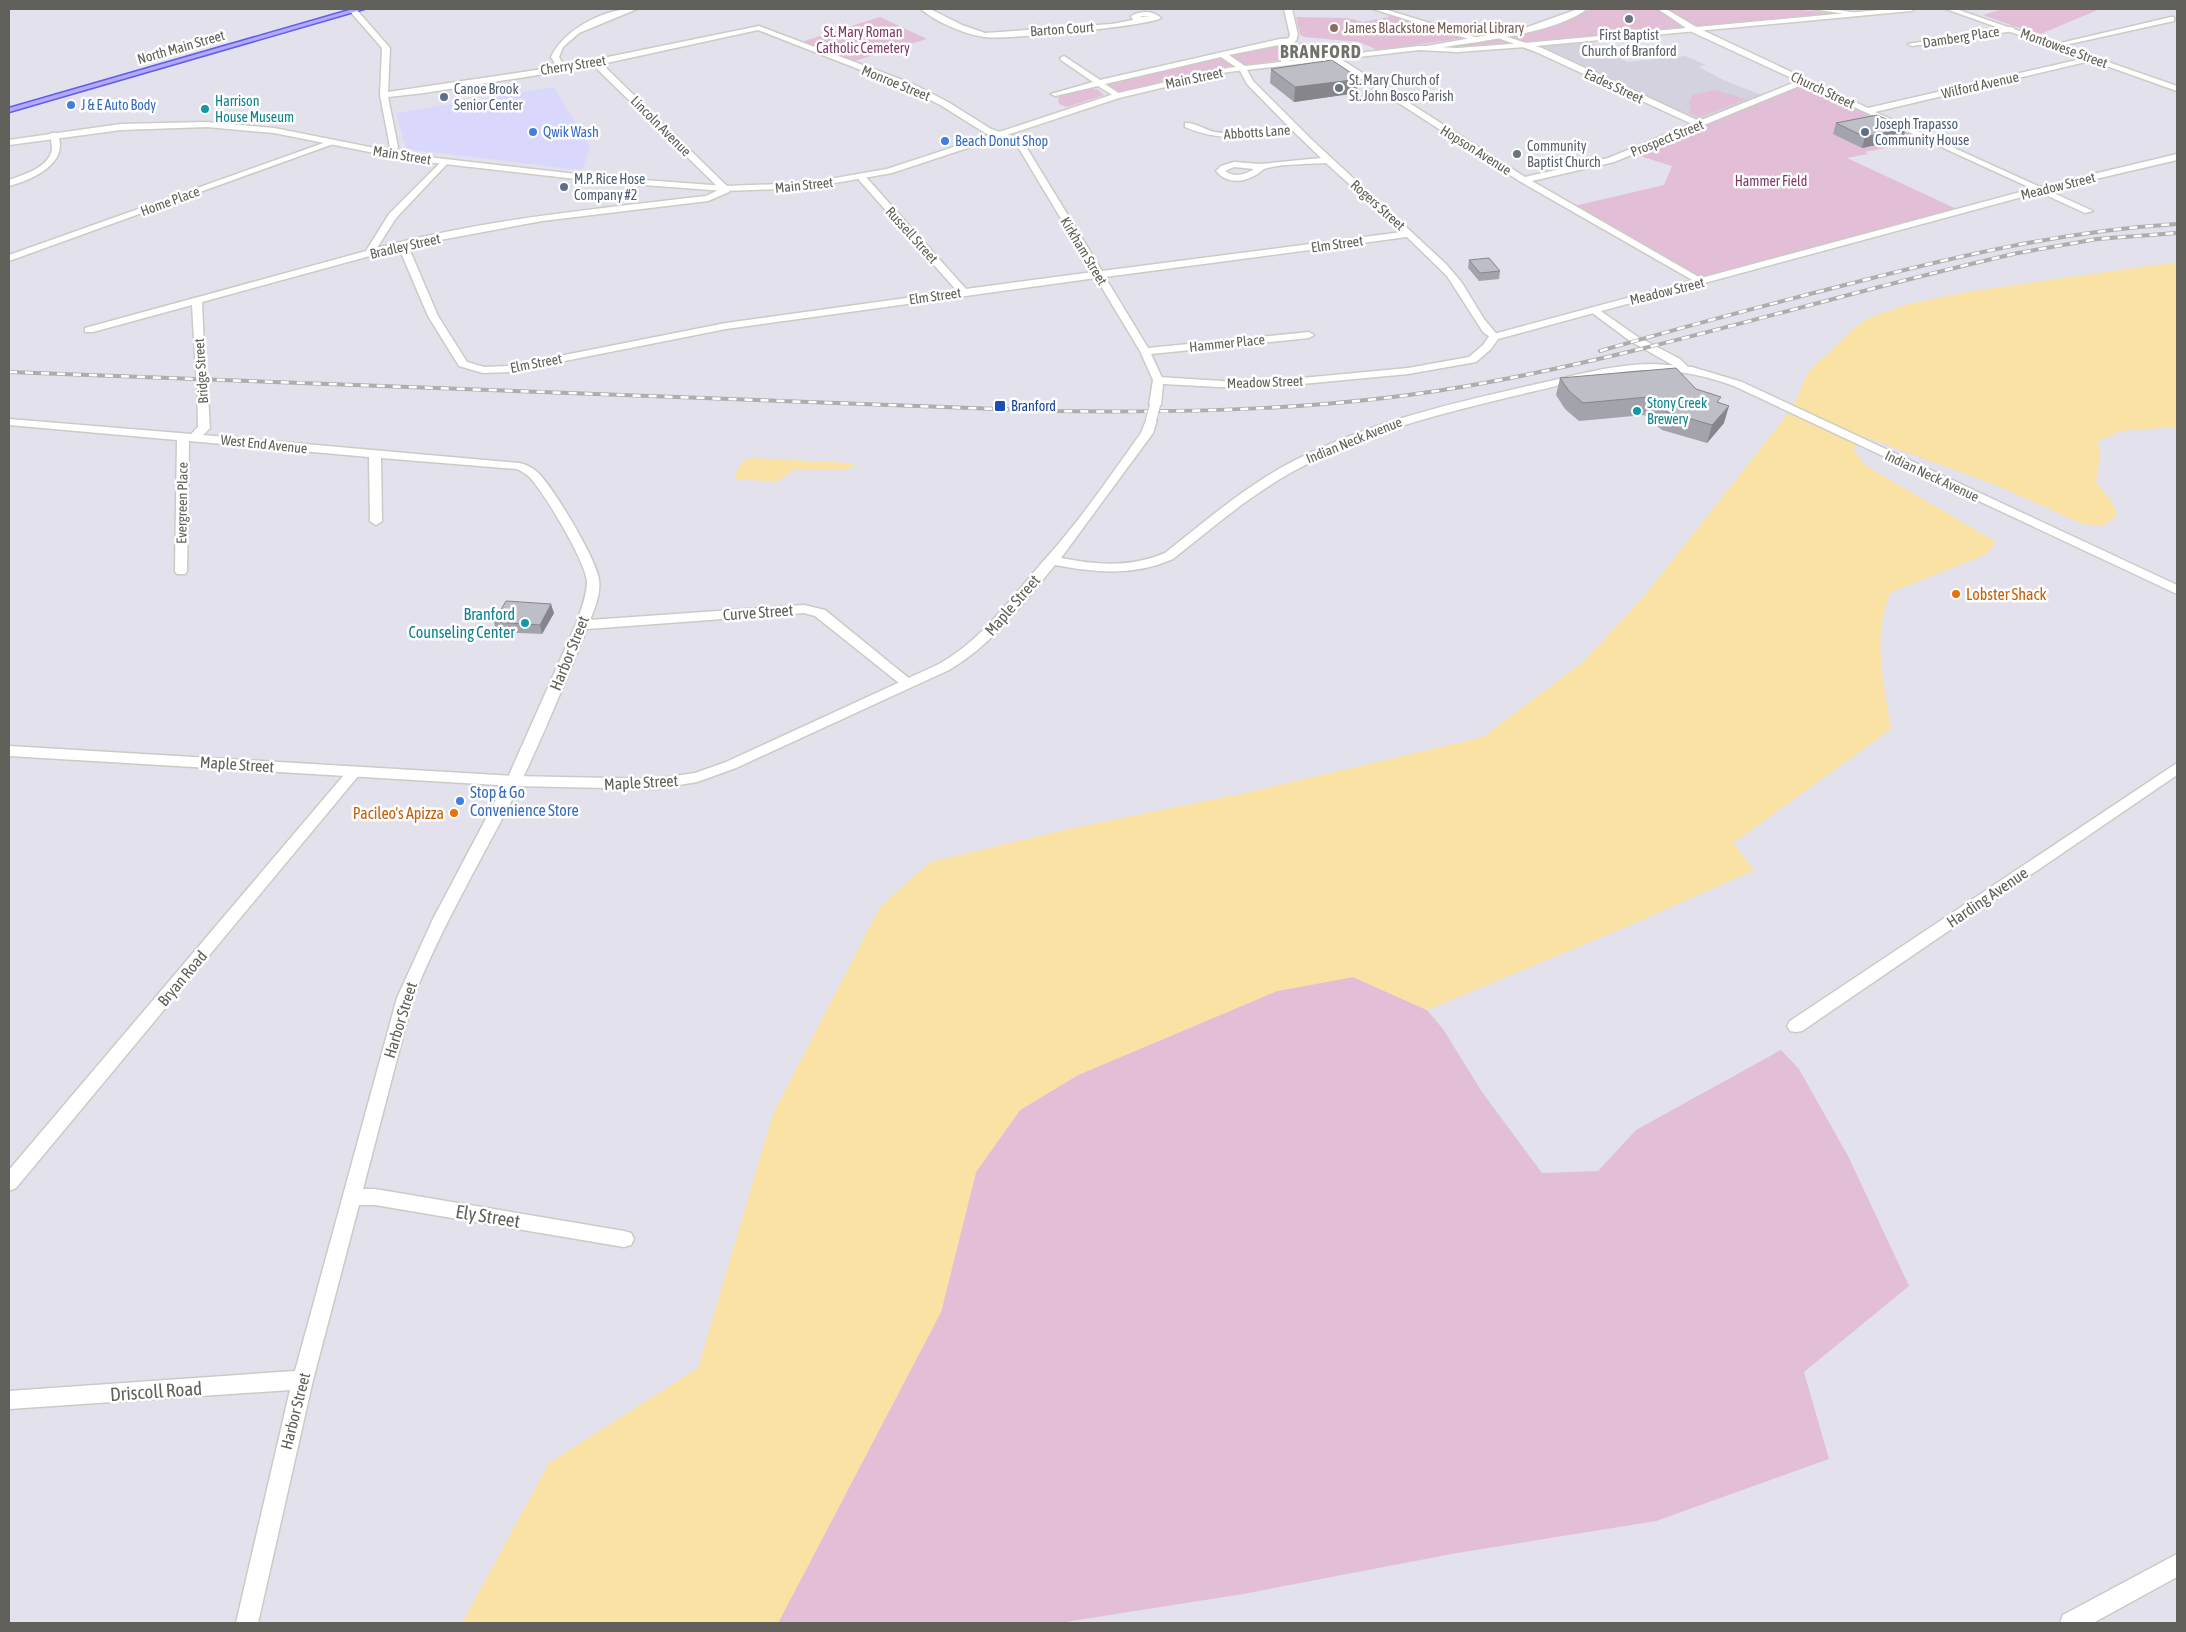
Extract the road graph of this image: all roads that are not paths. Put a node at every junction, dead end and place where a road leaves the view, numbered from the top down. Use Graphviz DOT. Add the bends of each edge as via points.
graph roads {
  1 [pos="356,9"];
  2 [pos="633,9"];
  3 [pos="938,9"];
  4 [pos="1288,9"];
  5 [pos="1377,9"];
  6 [pos="1583,9"];
  7 [pos="1661,9"];
  8 [pos="1817,9"];
  9 [pos="1911,9"];
  10 [pos="1950,9"];
  11 [pos="927,10"];
  12 [pos="1858,14"];
  13 [pos="2171,19"];
  14 [pos="1139,21"];
  15 [pos="759,28"];
  16 [pos="2010,29"];
  17 [pos="1695,30"];
  18 [pos="1501,36"];
  19 [pos="1293,40"];
  20 [pos="1481,40"];
  21 [pos="1912,44"];
  22 [pos="1525,45"];
  23 [pos="2056,45"];
  24 [pos="1419,48"];
  25 [pos="1224,55"];
  26 [pos="1064,58"];
  27 [pos="1333,58"];
  28 [pos="2091,58"];
  29 [pos="596,62"];
  30 [pos="1285,63"];
  31 [pos="561,67"];
  32 [pos="1242,68"];
  33 [pos="1228,70"];
  34 [pos="1805,81"];
  35 [pos="1250,82"];
  36 [pos="1097,83"];
  37 [pos="2177,89"];
  38 [pos="1055,94"];
  39 [pos="384,95"];
  40 [pos="1117,96"];
  41 [pos="9,110"];
  42 [pos="1868,111"];
  43 [pos="1188,125"];
  44 [pos="1700,125"];
  45 [pos="1297,128"];
  46 [pos="1000,134"];
  47 [pos="54,135"];
  48 [pos="9,143"];
  49 [pos="332,143"];
  50 [pos="388,154"];
  51 [pos="2177,157"];
  52 [pos="1327,160"];
  53 [pos="444,162"];
  54 [pos="1261,167"];
  55 [pos="862,178"];
  56 [pos="1524,180"];
  57 [pos="9,183"];
  58 [pos="726,190"];
  59 [pos="2038,190"];
  60 [pos="2088,212"];
  61 [pos="1410,234"];
  62 [pos="402,244"];
  63 [pos="368,254"];
  64 [pos="9,258"];
  65 [pos="1099,276"];
  66 [pos="1701,282"];
  67 [pos="964,292"];
  68 [pos="197,301"];
  69 [pos="1595,310"];
  70 [pos="89,330"];
  71 [pos="1309,335"];
  72 [pos="1494,337"];
  73 [pos="1145,351"];
  74 [pos="1685,369"];
  75 [pos="1158,380"];
  76 [pos="9,422"];
  77 [pos="183,436"];
  78 [pos="195,437"];
  79 [pos="375,455"];
  80 [pos="519,466"];
  81 [pos="376,521"];
  82 [pos="1052,560"];
  83 [pos="181,571"];
  84 [pos="2177,590"];
  85 [pos="581,625"];
  86 [pos="909,684"];
  87 [pos="9,751"];
  88 [pos="2177,768"];
  89 [pos="354,772"];
  90 [pos="514,781"];
  91 [pos="1796,1026"];
  92 [pos="9,1183"];
  93 [pos="351,1197"];
  94 [pos="624,1239"];
  95 [pos="303,1380"];
  96 [pos="9,1400"];
  97 [pos="2177,1565"];
  98 [pos="247,1623"];
  99 [pos="2071,1623"];
  1 -- 39 [label="street" via="386,48"];
  1 -- 41 [label="main road, North Main Street"];
  2 -- 31 [label="street" via="564,39 555,57"];
  3 -- 11 [label="street"];
  4 -- 19 [label="street"];
  5 -- 20 [label="street"];
  6 -- 18 [label="street, Main Street" via="1550,23"];
  7 -- 17 [label="street, Church Street"];
  8 -- 12 [label="street"];
  9 -- 12 [label="street"];
  10 -- 16 [label="street, Montowese Street"];
  11 -- 14 [label="street, Barton Court" via="985,35 1112,26"];
  12 -- 17 [label="street"];
  13 -- 23 [label="street"];
  15 -- 29 [label="street, Cherry Street"];
  15 -- 46 [label="street, Monroe Street" via="910,86 988,131"];
  16 -- 21 [label="street, Damberg Place"];
  16 -- 23 [label="street, Montowese Street"];
  17 -- 22 [label="street"];
  17 -- 34 [label="street, Church Street"];
  18 -- 20 [label="street, Main Street"];
  18 -- 22 [label="street, Eades Street"];
  19 -- 25 [label="street"];
  19 -- 30 [label="street" via="1286,52"];
  20 -- 24 [label="street, Main Street"];
  22 -- 24 [label="street" via="1458,50"];
  22 -- 44 [label="street, Eades Street"];
  23 -- 28 [label="street, Montowese Street"];
  24 -- 27 [label="street, Main Street"];
  25 -- 32 [label="street, Rogers Street"];
  25 -- 36 [label="street"];
  26 -- 36 [label="street"];
  27 -- 30 [label="street, Main Street"];
  27 -- 56 [label="street, Hopson Avenue"];
  28 -- 37 [label="street, Montowese Street"];
  28 -- 42 [label="street, Wilford Avenue"];
  29 -- 31 [label="street, Cherry Street"];
  29 -- 58 [label="street, Lincoln Avenue"];
  30 -- 32 [label="street, Main Street"];
  31 -- 39 [label="street, Cherry Street"];
  32 -- 33 [label="street, Main Street"];
  32 -- 35 [label="street, Rogers Street"];
  33 -- 35 [label="street, Rogers Street"];
  33 -- 40 [label="street, Main Street"];
  34 -- 42 [label="street, Church Street"];
  34 -- 44 [label="street, Prospect Street"];
  35 -- 45 [label="street, Rogers Street"];
  36 -- 38 [label="street"];
  36 -- 40 [label="street"];
  39 -- 50 [label="street" via="394,147"];
  40 -- 46 [label="street, Main Street"];
  42 -- 59 [label="street, Church Street"];
  43 -- 45 [label="street, Abbotts Lane" via="1206,133 1227,136"];
  44 -- 56 [label="street, Prospect Street" via="1593,166"];
  45 -- 52 [label="street, Rogers Street"];
  46 -- 55 [label="street, Main Street"];
  46 -- 65 [label="street, Kirkham Street" via="1015,140 1026,151"];
  47 -- 48 [label="street, Main Street"];
  47 -- 49 [label="street, Main Street" via="112,127 193,124 237,126"];
  47 -- 57 [label="street" via="56,150 51,159 38,171"];
  49 -- 50 [label="street, Main Street"];
  49 -- 64 [label="street, Home Place"];
  50 -- 53 [label="street, Main Street"];
  51 -- 59 [label="street, Meadow Street"];
  52 -- 54 [label="street"];
  52 -- 61 [label="street, Rogers Street"];
  53 -- 58 [label="street, Main Street" via="638,184"];
  53 -- 63 [label="street" via="392,216"];
  55 -- 58 [label="street, Main Street" via="790,188"];
  55 -- 67 [label="street, Russell Street"];
  56 -- 66 [label="street, Hopson Avenue"];
  58 -- 62 [label="street, Bradley Street" via="708,198 542,218"];
  59 -- 60 [label="street, Church Street"];
  59 -- 66 [label="street, Meadow Street"];
  61 -- 65 [label="street, Elm Street"];
  61 -- 72 [label="street, Rogers Street" via="1445,268 1484,328"];
  62 -- 63 [label="street, Bradley Street"];
  62 -- 67 [label="street, Elm Street" via="433,316 463,364 483,370 508,369 726,326"];
  63 -- 68 [label="street, Bradley Street"];
  65 -- 67 [label="street, Elm Street"];
  65 -- 73 [label="street, Kirkham Street"];
  66 -- 69 [label="street, Meadow Street"];
  68 -- 70 [label="street, Bradley Street"];
  68 -- 78 [label="street, Bridge Street" via="204,428"];
  69 -- 72 [label="street, Meadow Street"];
  69 -- 74 [label="street, Indian Neck Avenue" via="1631,337 1677,361"];
  71 -- 73 [label="street, Hammer Place"];
  72 -- 75 [label="street, Meadow Street" via="1488,347 1472,360 1408,371 1270,384"];
  73 -- 75 [label="street, Kirkham Street"];
  74 -- 82 [label="street, Indian Neck Avenue" via="1642,367 1612,371 1408,419 1343,442 1288,469 1169,556 1153,563 1116,569"];
  74 -- 84 [label="street, Indian Neck Avenue" via="1723,378"];
  75 -- 82 [label="street, Maple Street, bridge" via="1152,420 1146,434"];
  76 -- 77 [label="street, West End Avenue"];
  77 -- 78 [label="street, West End Avenue"];
  77 -- 83 [label="street, Evergreen Place"];
  78 -- 79 [label="street, West End Avenue"];
  79 -- 80 [label="street, West End Avenue"];
  79 -- 81 [label="street"];
  80 -- 85 [label="street, Harbor Street" via="541,480 588,562 593,581"];
  82 -- 86 [label="street, Maple Street" via="977,645 944,667"];
  85 -- 86 [label="street, Curve Street" via="804,609 820,613"];
  85 -- 90 [label="street, Harbor Street"];
  86 -- 90 [label="street, Maple Street" via="757,754 697,777 642,785"];
  87 -- 89 [label="street, Maple Street"];
  88 -- 91 [label="street, Harding Avenue"];
  89 -- 90 [label="street, Maple Street"];
  89 -- 92 [label="street, Bryan Road"];
  90 -- 93 [label="street, Harbor Street" via="438,922 413,976"];
  93 -- 94 [label="street, Ely Street" via="375,1197"];
  93 -- 95 [label="street, Harbor Street"];
  95 -- 96 [label="street, Driscoll Road"];
  95 -- 98 [label="street, Harbor Street"];
  97 -- 99 [label="street"];
}
